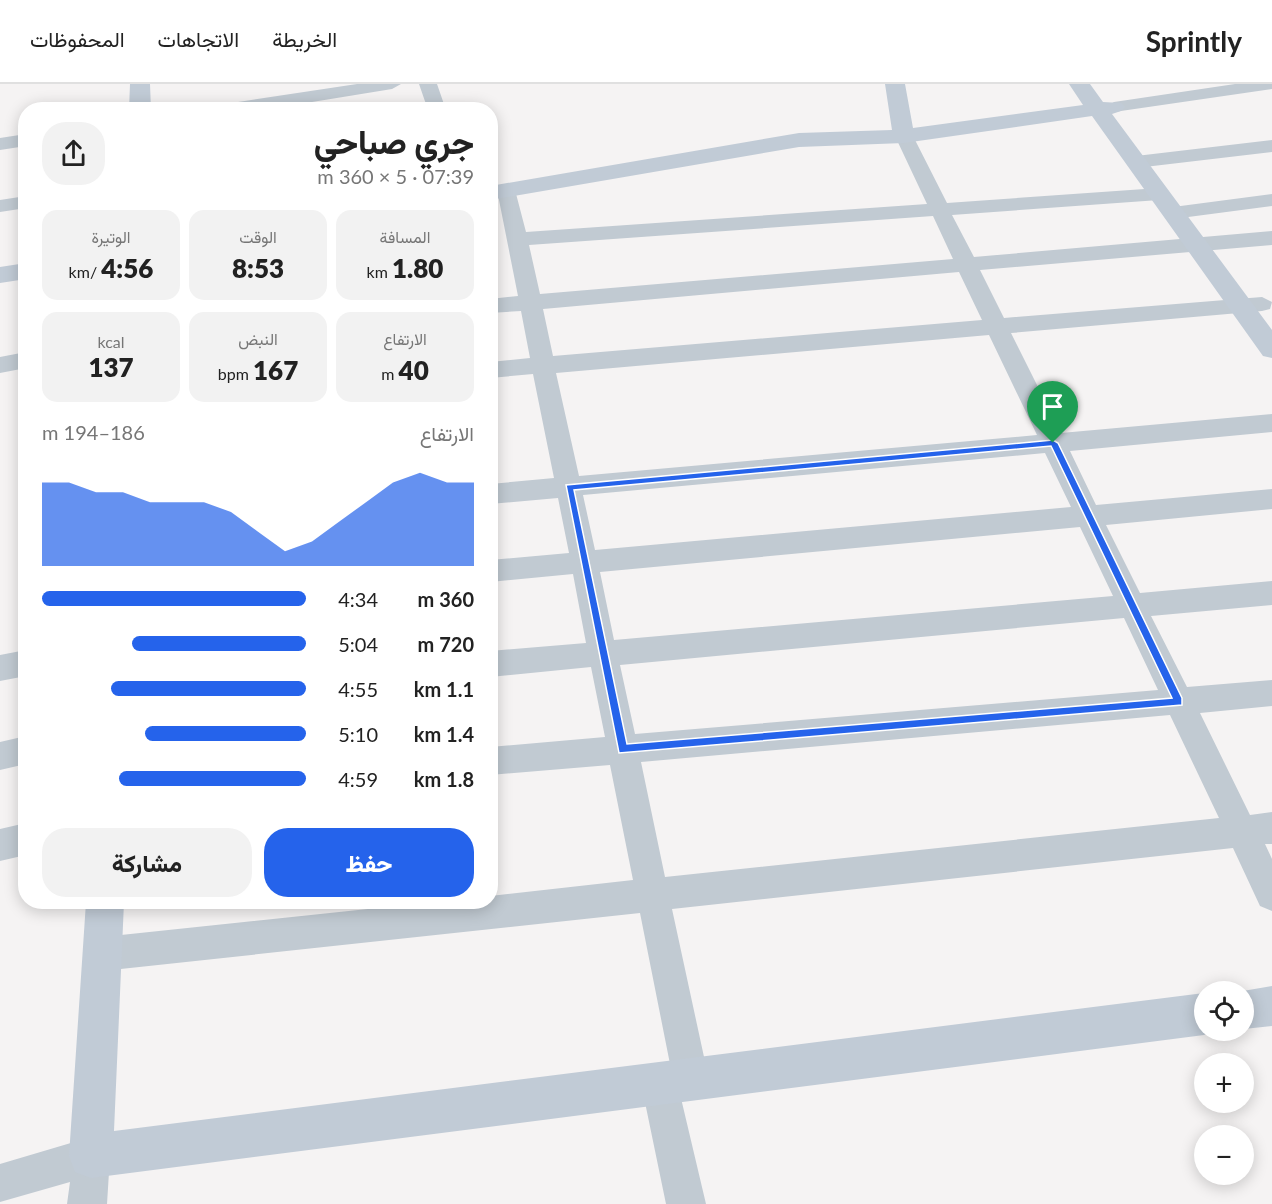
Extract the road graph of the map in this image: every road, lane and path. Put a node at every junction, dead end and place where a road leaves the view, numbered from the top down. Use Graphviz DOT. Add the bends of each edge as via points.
graph roads {
  1 [pos="141,84"];
  2 [pos="392,84"];
  3 [pos="428,84"];
  4 [pos="895,84"];
  5 [pos="1079,84"];
  6 [pos="1097,84"];
  7 [pos="1272,84"];
  8 [pos="141,102"];
  9 [pos="276,102"];
  10 [pos="434,102"];
  11 [pos="1105,108"];
  12 [pos="904,136"];
  13 [pos="18,141"];
  14 [pos="0,144"];
  15 [pos="1272,146"];
  16 [pos="1145,161"];
  17 [pos="499,191"];
  18 [pos="1158,194"];
  19 [pos="1272,200"];
  20 [pos="18,203"];
  21 [pos="0,206"];
  22 [pos="940,209"];
  23 [pos="1182,212"];
  24 [pos="1272,238"];
  25 [pos="518,239"];
  26 [pos="1206,244"];
  27 [pos="967,265"];
  28 [pos="18,272"];
  29 [pos="0,275"];
  30 [pos="531,303"];
  31 [pos="498,305"];
  32 [pos="1261,305"];
  33 [pos="997,327"];
  34 [pos="1272,349"];
  35 [pos="18,362"];
  36 [pos="0,365"];
  37 [pos="544,366"];
  38 [pos="498,369"];
  39 [pos="1272,423"];
  40 [pos="1053,443"];
  41 [pos="569,487"];
  42 [pos="498,493"];
  43 [pos="1272,499"];
  44 [pos="1089,516"];
  45 [pos="584,563"];
  46 [pos="498,571"];
  47 [pos="1272,593"];
  48 [pos="1132,606"];
  49 [pos="603,654"];
  50 [pos="498,663"];
  51 [pos="18,665"];
  52 [pos="0,669"];
  53 [pos="1272,693"];
  54 [pos="1179,702"];
  55 [pos="623,749"];
  56 [pos="18,752"];
  57 [pos="0,756"];
  58 [pos="498,760"];
  59 [pos="1257,830"];
  60 [pos="18,840"];
  61 [pos="0,845"];
  62 [pos="653,894"];
  63 [pos="1272,894"];
  64 [pos="105,909"];
  65 [pos="102,954"];
  66 [pos="1272,1006"];
  67 [pos="1254,1008"];
  68 [pos="1194,1015"];
  69 [pos="675,1082"];
  70 [pos="91,1156"];
  71 [pos="0,1183"];
  72 [pos="87,1204"];
  73 [pos="686,1204"];
  1 -- 8 [label="street"];
  2 -- 9 [label="street"];
  3 -- 10 [label="street"];
  4 -- 12 [label="street"];
  5 -- 11 [label="street"];
  6 -- 11 [label="street"];
  7 -- 11 [label="street"];
  11 -- 12 [label="street"];
  11 -- 16 [label="street"];
  12 -- 17 [label="street" via="799,140"];
  12 -- 22 [label="street"];
  13 -- 14 [label="street"];
  15 -- 16 [label="street"];
  16 -- 18 [label="street"];
  16 -- 23 [label="street"];
  17 -- 25 [label="street"];
  18 -- 22 [label="street"];
  18 -- 23 [label="street"];
  19 -- 23 [label="street"];
  20 -- 21 [label="street"];
  22 -- 25 [label="street"];
  22 -- 27 [label="street"];
  23 -- 26 [label="street"];
  24 -- 26 [label="street"];
  25 -- 30 [label="street"];
  26 -- 27 [label="street"];
  26 -- 32 [label="street"];
  27 -- 30 [label="street"];
  27 -- 33 [label="street"];
  28 -- 29 [label="street"];
  30 -- 31 [label="street"];
  30 -- 37 [label="street"];
  32 -- 33 [label="street"];
  32 -- 34 [label="street"];
  33 -- 37 [label="street"];
  33 -- 40 [label="street"];
  35 -- 36 [label="street"];
  37 -- 38 [label="street"];
  37 -- 41 [label="street"];
  39 -- 40 [label="street"];
  40 -- 41 [label="street"];
  40 -- 44 [label="street"];
  41 -- 42 [label="street"];
  41 -- 45 [label="street"];
  43 -- 44 [label="street"];
  44 -- 45 [label="street"];
  44 -- 48 [label="street"];
  45 -- 46 [label="street"];
  45 -- 49 [label="street"];
  47 -- 48 [label="street"];
  48 -- 49 [label="street"];
  48 -- 54 [label="street"];
  49 -- 50 [label="street"];
  49 -- 55 [label="street"];
  51 -- 52 [label="street"];
  53 -- 54 [label="street"];
  54 -- 55 [label="street"];
  54 -- 59 [label="street"];
  55 -- 58 [label="street"];
  55 -- 62 [label="street"];
  56 -- 57 [label="street"];
  59 -- 62 [label="street"];
  59 -- 63 [label="street"];
  60 -- 61 [label="street"];
  62 -- 65 [label="street"];
  62 -- 69 [label="street"];
  64 -- 65 [label="street"];
  65 -- 70 [label="street"];
  66 -- 67 [label="street"];
  68 -- 69 [label="street"];
  69 -- 70 [label="street"];
  69 -- 73 [label="street"];
  70 -- 71 [label="street"];
  70 -- 72 [label="street"];
}
